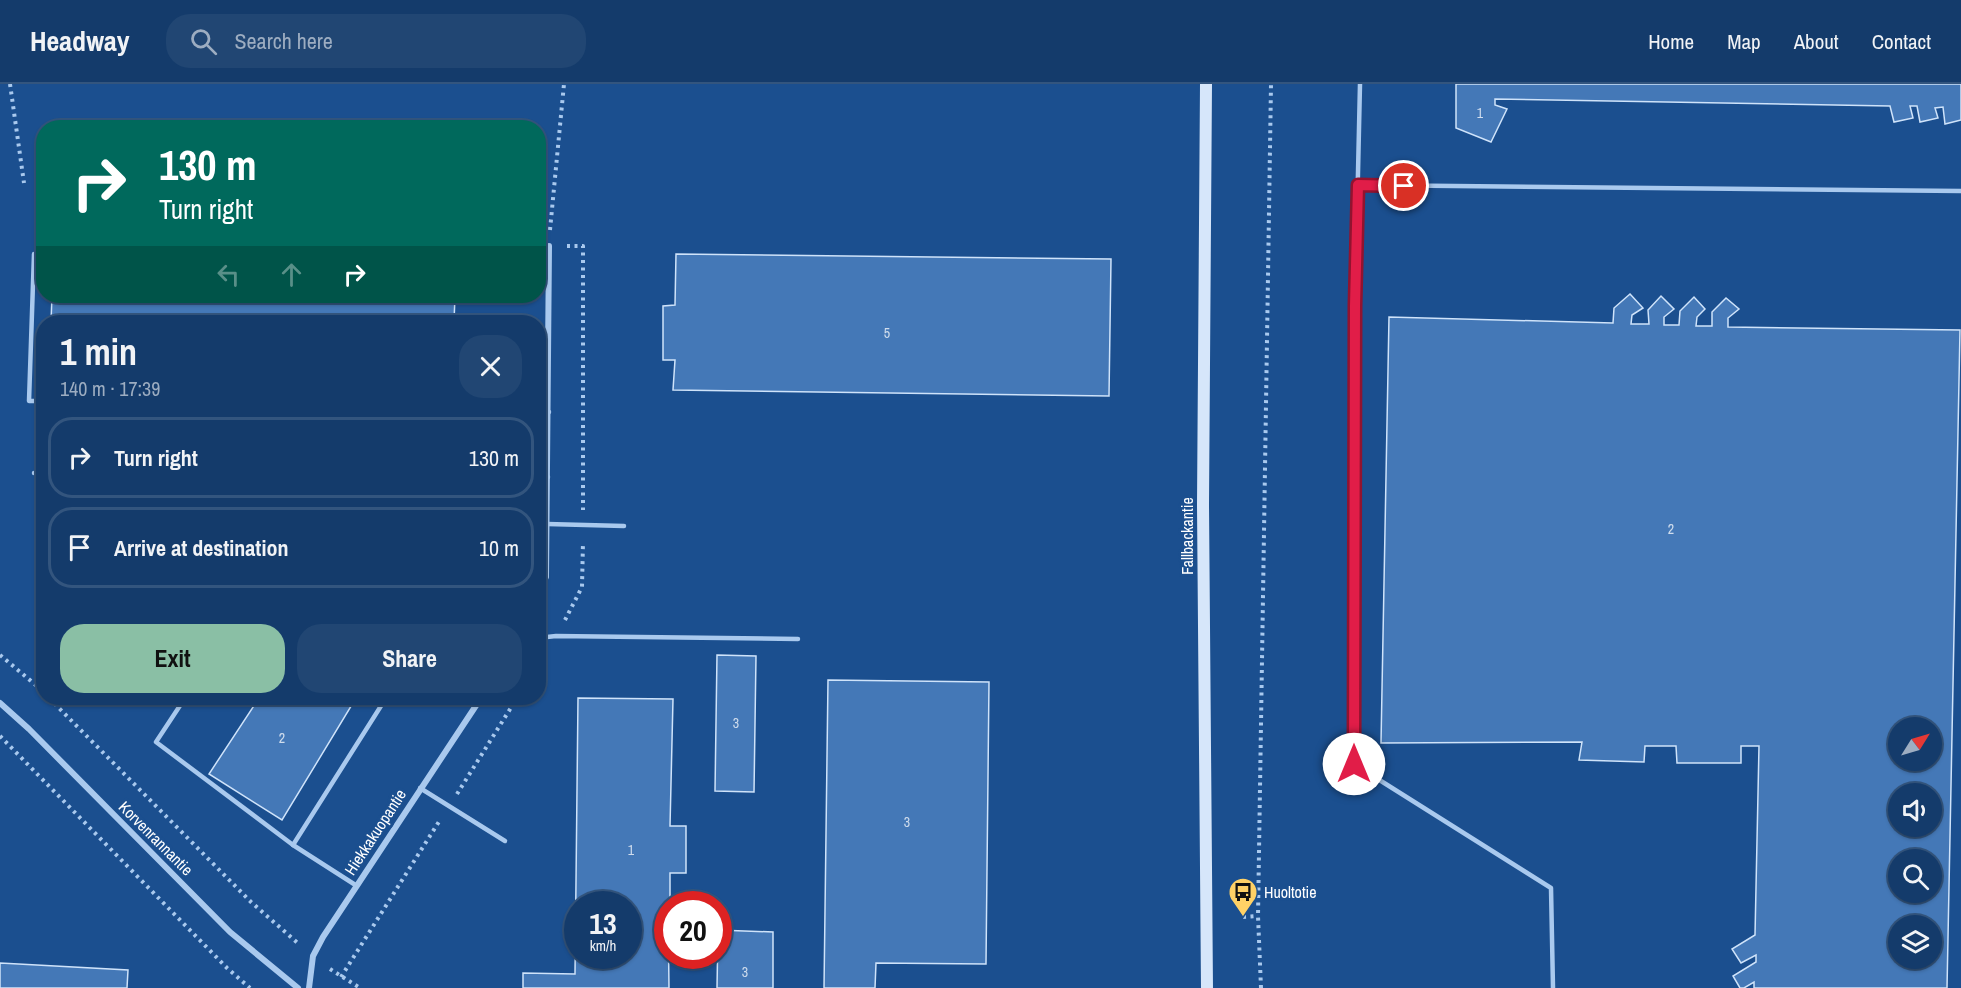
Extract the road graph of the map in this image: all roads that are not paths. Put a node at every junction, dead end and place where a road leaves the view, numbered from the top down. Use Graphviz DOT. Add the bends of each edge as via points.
graph roads {
  1 [pos="1206,84"];
  2 [pos="1360,84"];
  3 [pos="1358,185"];
  4 [pos="1961,191"];
  5 [pos="549,246"];
  6 [pos="34,254"];
  7 [pos="36,401"];
  8 [pos="549,412"];
  9 [pos="548,477"];
  10 [pos="547,524"];
  11 [pos="624,526"];
  12 [pos="546,577"];
  13 [pos="546,637"];
  14 [pos="798,639"];
  15 [pos="0,703"];
  16 [pos="180,705"];
  17 [pos="382,705"];
  18 [pos="476,705"];
  19 [pos="420,788"];
  20 [pos="505,841"];
  21 [pos="293,845"];
  22 [pos="357,886"];
  23 [pos="298,988"];
  24 [pos="309,988"];
  25 [pos="1208,988"];
  26 [pos="1553,988"];
  1 -- 25 [label="street, Fallbackantie" via="1203,505"];
  2 -- 3 [label="lane"];
  3 -- 4 [label="lane"];
  3 -- 26 [label="lane" via="1354,764 1551,888"];
  5 -- 8 [label="street"];
  6 -- 7 [label="lane" via="29,401"];
  8 -- 9 [label="street"];
  9 -- 10 [label="street"];
  10 -- 11 [label="lane"];
  10 -- 12 [label="street"];
  13 -- 14 [label="lane"];
  15 -- 23 [label="street, Korvenrannantie" via="230,932"];
  16 -- 21 [label="lane" via="156,742"];
  17 -- 21 [label="lane"];
  18 -- 19 [label="street, Hiekkakuopantie"];
  19 -- 20 [label="lane"];
  19 -- 22 [label="street, Hiekkakuopantie"];
  21 -- 22 [label="lane"];
  22 -- 24 [label="street, Hiekkakuopantie" via="313,956"];
}
